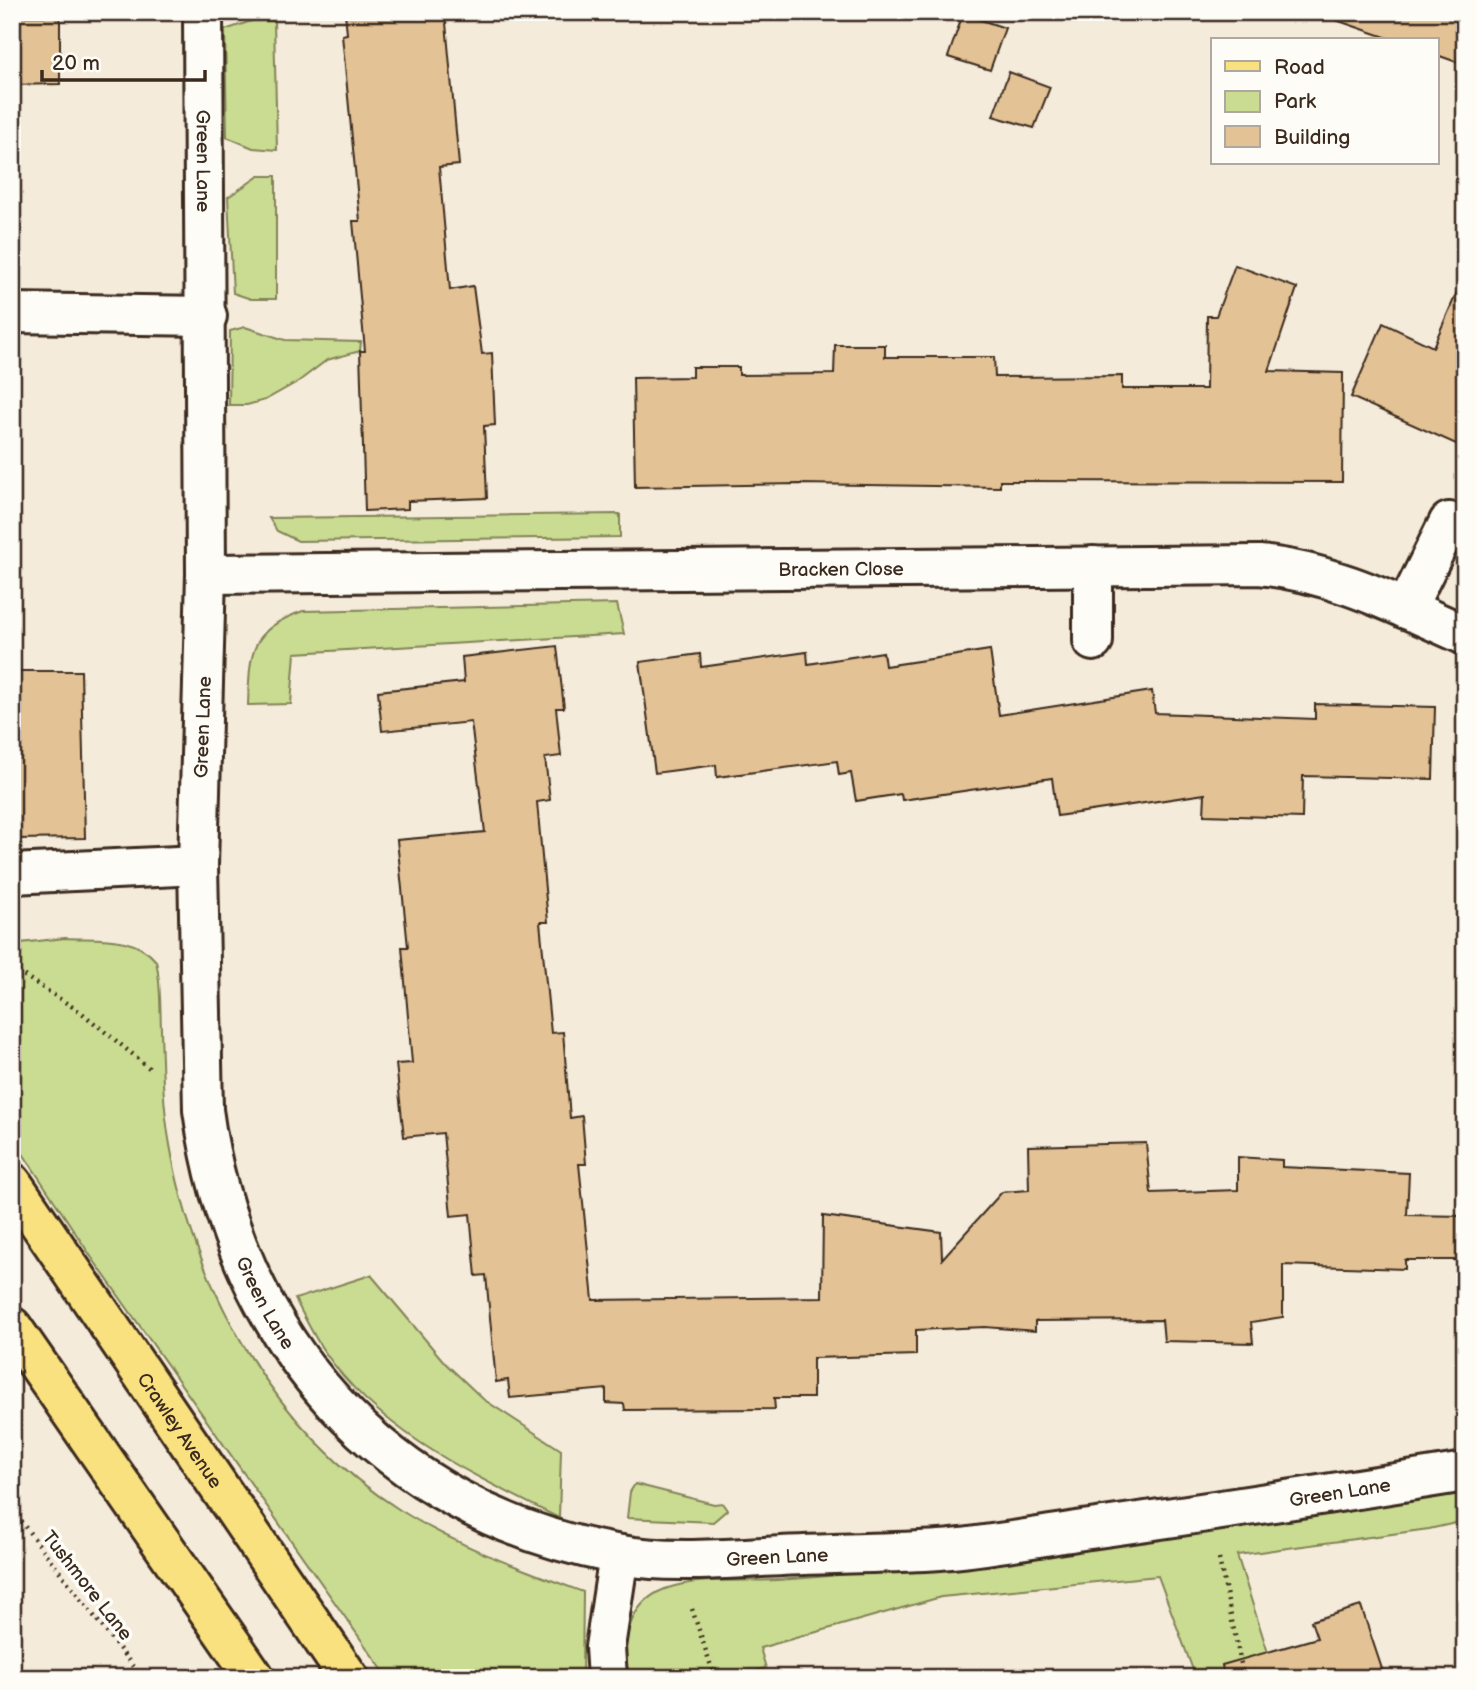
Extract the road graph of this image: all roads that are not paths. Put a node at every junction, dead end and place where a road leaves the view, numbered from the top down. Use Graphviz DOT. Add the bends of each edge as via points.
graph roads {
  1 [pos="203,12"];
  2 [pos="12,313"];
  3 [pos="207,316"];
  4 [pos="1449,522"];
  5 [pos="1093,566"];
  6 [pos="206,574"];
  7 [pos="1406,609"];
  8 [pos="1465,635"];
  9 [pos="1093,641"];
  10 [pos="198,865"];
  11 [pos="12,874"];
  12 [pos="12,1183"];
  13 [pos="12,1327"];
  14 [pos="1465,1472"];
  15 [pos="618,1555"];
  16 [pos="255,1678"];
  17 [pos="349,1678"];
  18 [pos="607,1678"];
  1 -- 3 [label="street, Green Lane"];
  2 -- 3 [label="street"];
  3 -- 6 [label="street, Green Lane"];
  4 -- 7 [label="street"];
  5 -- 6 [label="street, Bracken Close"];
  5 -- 7 [label="street, Bracken Close" via="1289,568 1348,583"];
  5 -- 9 [label="street"];
  6 -- 10 [label="street, Green Lane"];
  7 -- 8 [label="street, Bracken Close"];
  10 -- 11 [label="street"];
  10 -- 15 [label="street, Green Lane" via="203,1110 208,1150 221,1201 271,1321 345,1412 417,1477 522,1530"];
  12 -- 17 [label="main road, Crawley Avenue"];
  13 -- 16 [label="main road"];
  14 -- 15 [label="street, Green Lane" via="943,1550 676,1560"];
  15 -- 18 [label="street" via="605,1647"];
}
